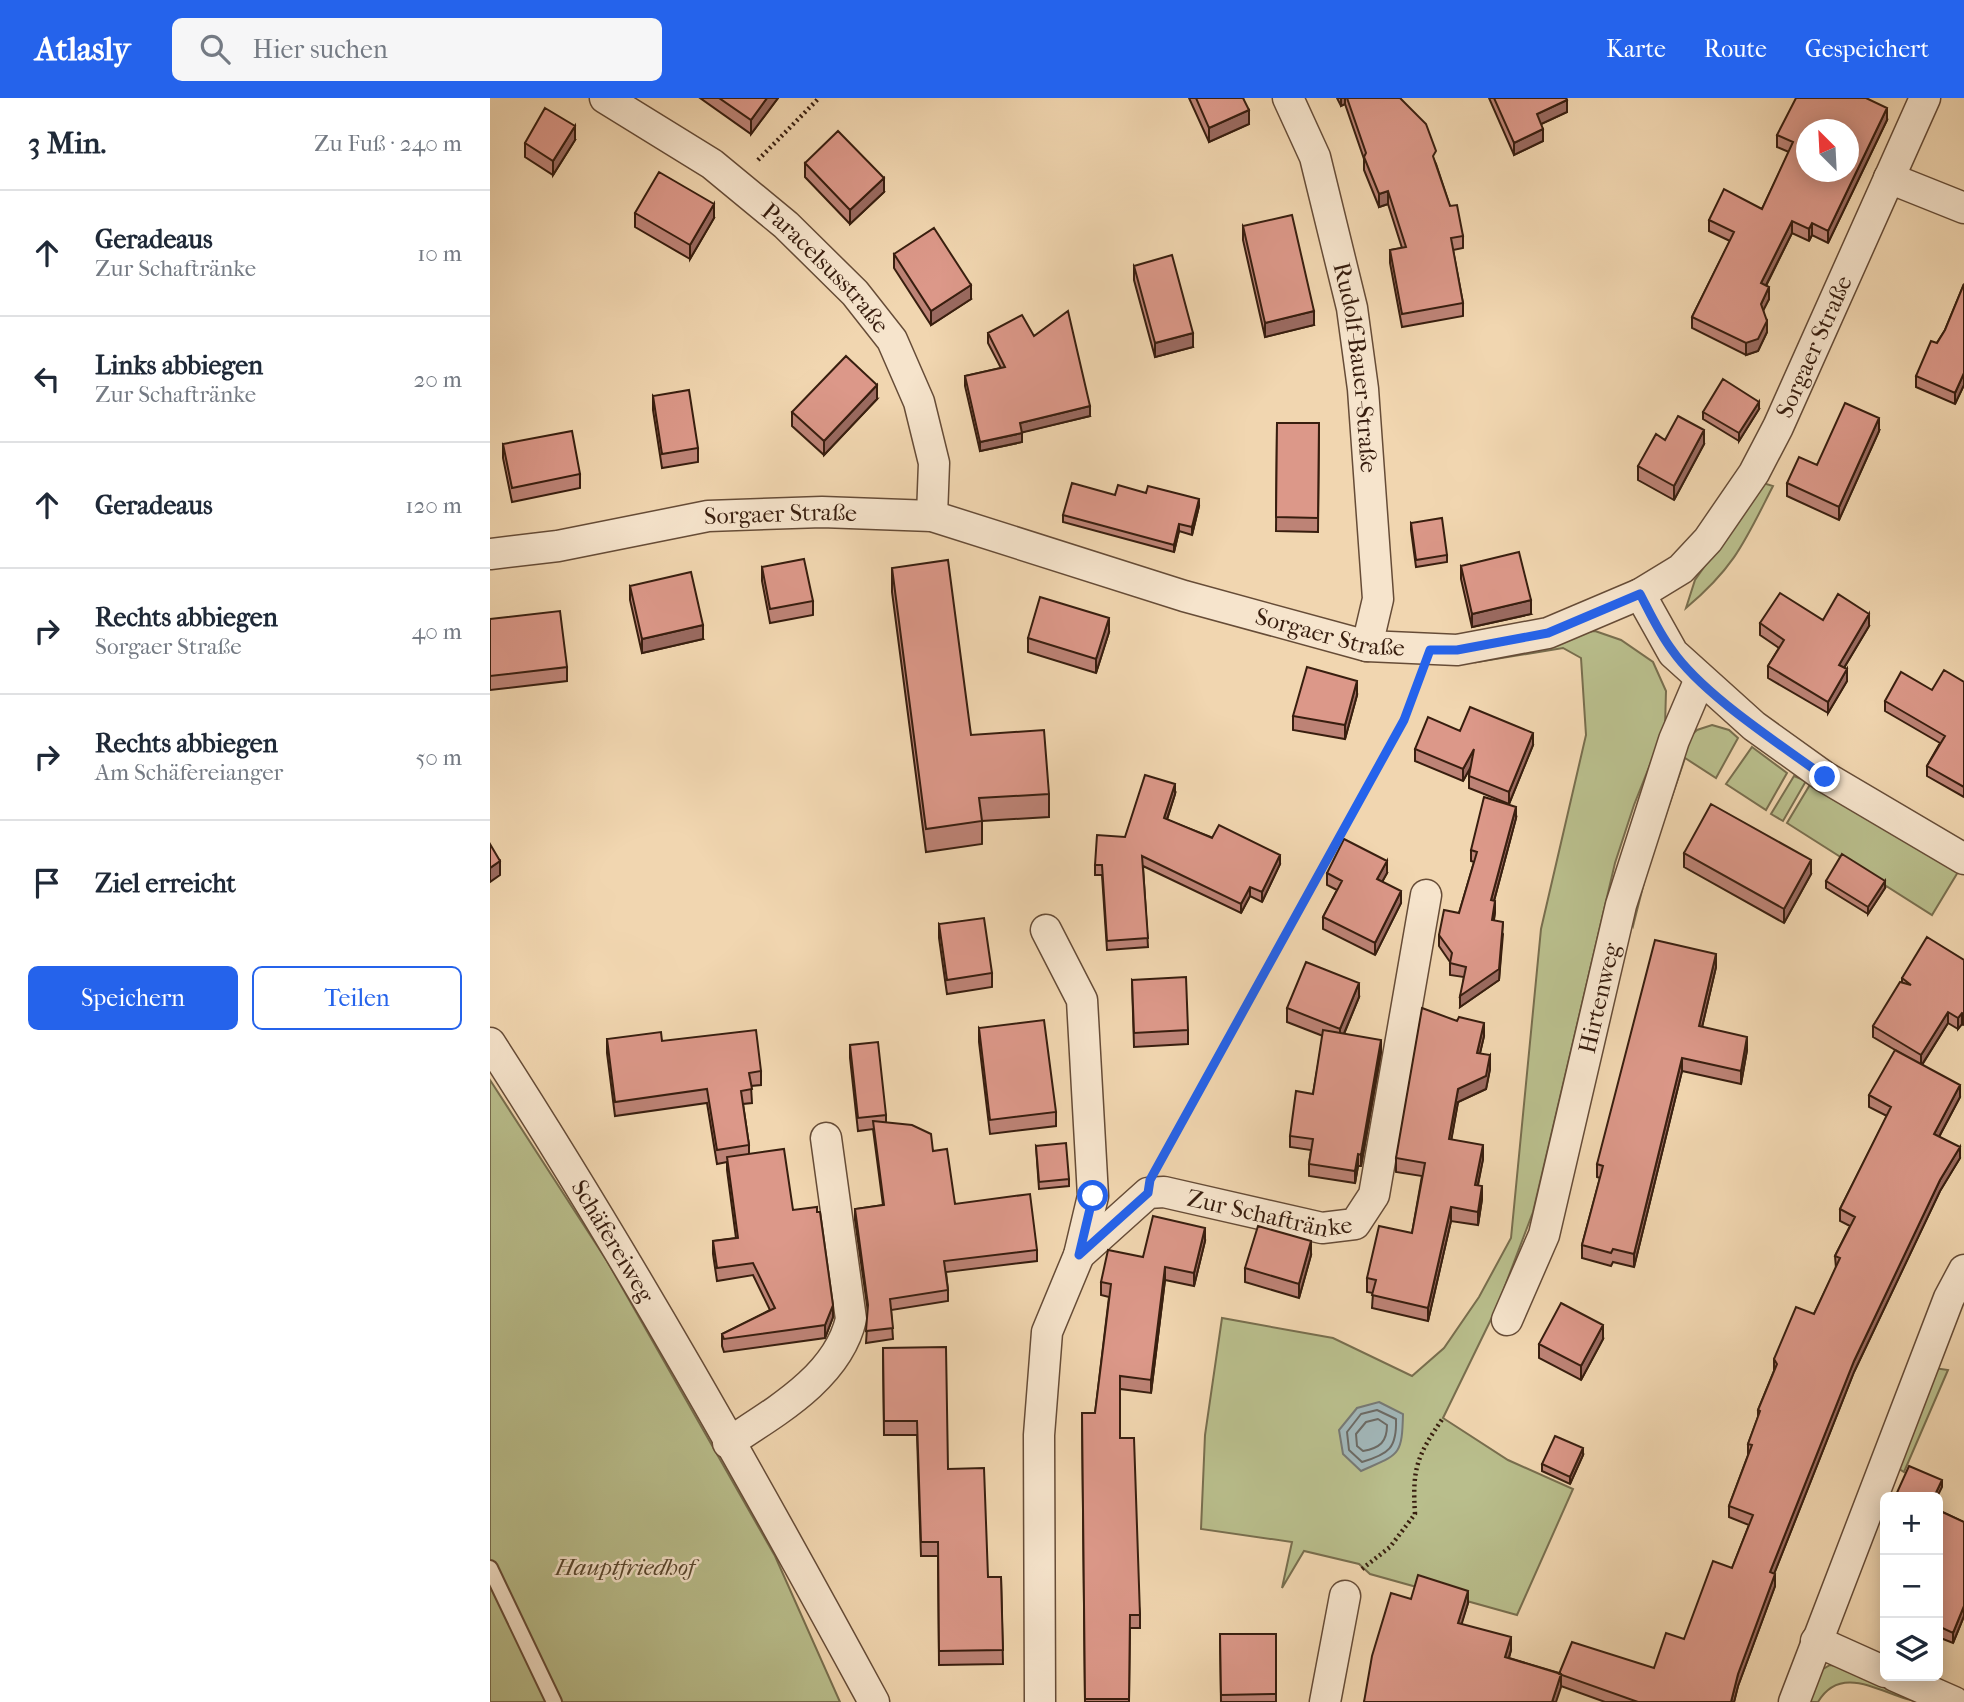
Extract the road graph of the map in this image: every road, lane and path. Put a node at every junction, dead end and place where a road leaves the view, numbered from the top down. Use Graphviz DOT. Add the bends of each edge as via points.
graph roads {
  1 [pos="605,98"];
  2 [pos="819,98"];
  3 [pos="1288,98"];
  4 [pos="1925,98"];
  5 [pos="1889,178"];
  6 [pos="735,183"];
  7 [pos="1964,208"];
  8 [pos="932,516"];
  9 [pos="490,554"];
  10 [pos="1640,594"];
  11 [pos="1367,646"];
  12 [pos="1430,650"];
  13 [pos="1700,679"];
  14 [pos="1964,859"];
  15 [pos="1426,895"];
  16 [pos="1046,930"];
  17 [pos="490,1043"];
  18 [pos="826,1138"];
  19 [pos="1148,1193"];
  20 [pos="1079,1255"];
  21 [pos="1964,1270"];
  22 [pos="1507,1320"];
  23 [pos="1443,1418"];
  24 [pos="728,1443"];
  25 [pos="490,1568"];
  26 [pos="1345,1596"];
  27 [pos="1816,1641"];
  28 [pos="1880,1670"];
  29 [pos="1906,1681"];
  30 [pos="554,1702"];
  31 [pos="874,1702"];
  32 [pos="1040,1702"];
  33 [pos="1325,1702"];
  34 [pos="1794,1702"];
  35 [pos="1954,1702"];
  1 -- 6 [label="street, Paracelsusstraße"];
  2 -- 6 [label="path"];
  3 -- 11 [label="street, Rudolf-Bauer-Straße" via="1315,157 1352,308 1363,389 1378,599"];
  4 -- 5 [label="street, Sorgaer Straße"];
  5 -- 7 [label="street"];
  5 -- 10 [label="street, Sorgaer Straße" via="1754,473 1708,540 1681,569"];
  6 -- 8 [label="street, Paracelsusstraße" via="786,225 855,293 892,340 919,402 934,463"];
  8 -- 9 [label="street, Sorgaer Straße" via="822,512 708,516 558,546"];
  8 -- 11 [label="street, Sorgaer Straße" via="1159,588"];
  10 -- 12 [label="street, Sorgaer Straße" via="1548,633 1457,650"];
  10 -- 13 [label="street" via="1673,653"];
  11 -- 12 [label="street, Sorgaer Straße"];
  12 -- 19 [label="path" via="1404,720 1150,1180"];
  13 -- 14 [label="street" via="1754,726 1825,777"];
  13 -- 22 [label="street, Hirtenweg" via="1674,740 1621,905 1544,1235"];
  15 -- 19 [label="street, Zur Schaftränke" via="1374,1195 1355,1224 1322,1228 1164,1192"];
  16 -- 20 [label="street, Zur Schaftränke" via="1082,1000 1093,1196"];
  17 -- 24 [label="street, Schäfereiweg" via="629,1266"];
  18 -- 24 [label="street" via="851,1320 847,1339 833,1363 767,1418"];
  19 -- 20 [label="street, Zur Schaftränke"];
  20 -- 32 [label="street, Zur Schaftränke" via="1047,1332 1039,1434"];
  21 -- 27 [label="street" via="1949,1298"];
  23 -- 26 [label="path" via="1421,1452 1413,1479 1415,1514 1390,1547 1363,1568"];
  24 -- 31 [label="street, Schäfereiweg"];
  25 -- 30 [label="lane"];
  26 -- 33 [label="street"];
  27 -- 28 [label="street"];
  27 -- 34 [label="street"];
  29 -- 35 [label="street"];
}
